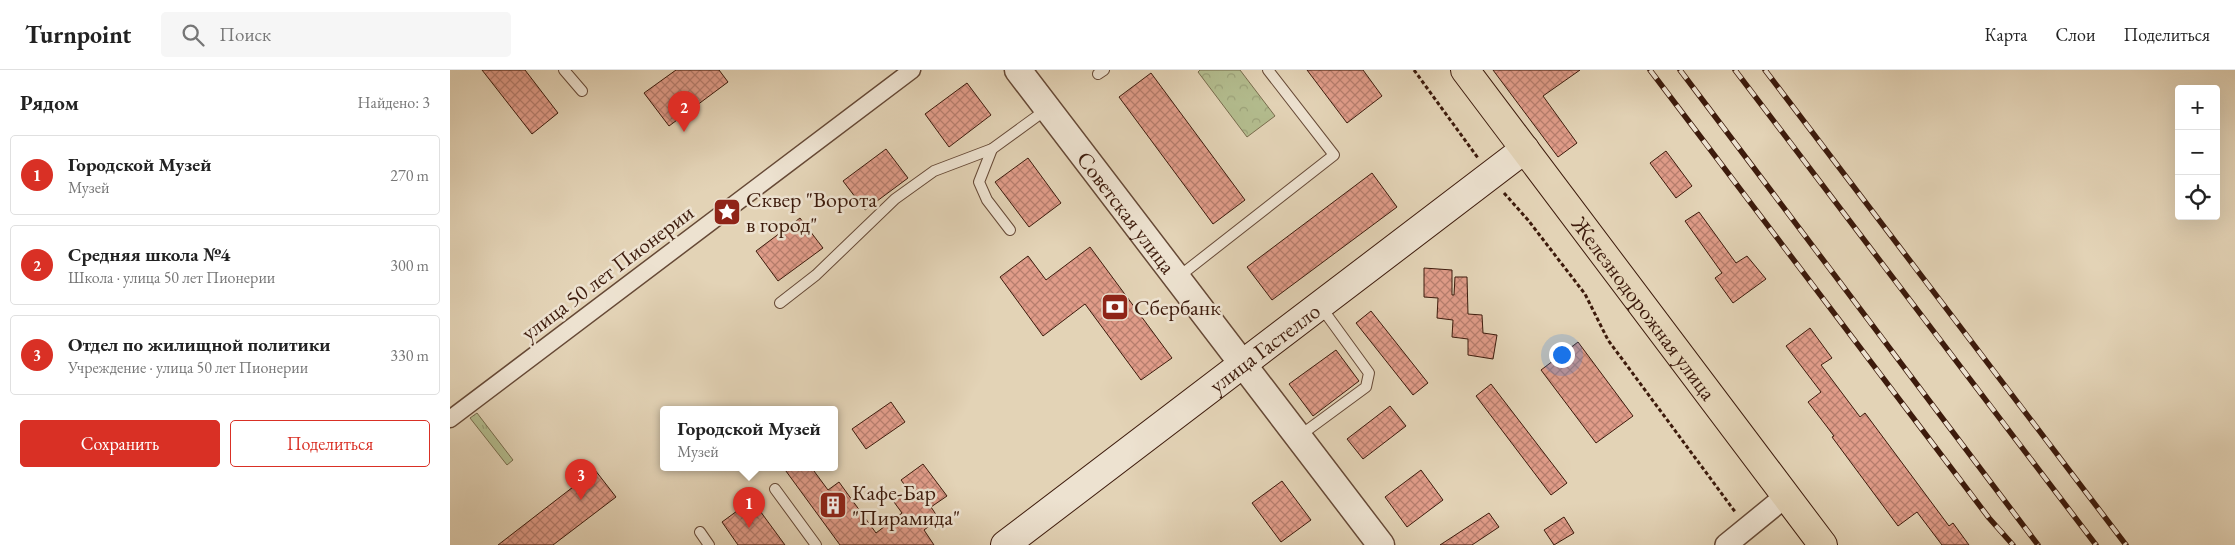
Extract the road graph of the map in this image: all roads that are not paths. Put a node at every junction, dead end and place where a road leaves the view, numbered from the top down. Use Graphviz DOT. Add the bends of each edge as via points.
graph roads {
  1 [pos="564,70"];
  2 [pos="912,70"];
  3 [pos="1018,70"];
  4 [pos="1268,70"];
  5 [pos="1465,70"];
  6 [pos="582,91"];
  7 [pos="1047,109"];
  8 [pos="992,149"];
  9 [pos="1525,149"];
  10 [pos="1010,230"];
  11 [pos="1176,278"];
  12 [pos="780,303"];
  13 [pos="1320,306"];
  14 [pos="1242,365"];
  15 [pos="450,419"];
  16 [pos="1297,438"];
  17 [pos="775,489"];
  18 [pos="1786,496"];
  19 [pos="700,532"];
  20 [pos="709,545"];
  21 [pos="816,545"];
  22 [pos="1005,545"];
  23 [pos="1381,545"];
  24 [pos="1726,545"];
  25 [pos="1822,545"];
  1 -- 6 [label="lane"];
  2 -- 15 [label="street, улица 50 лет Пионерии"];
  3 -- 7 [label="street, Советская улица"];
  4 -- 11 [label="lane" via="1334,155"];
  5 -- 9 [label="main road, Железнодорожная улица"];
  7 -- 8 [label="lane"];
  7 -- 11 [label="street, Советская улица"];
  8 -- 10 [label="lane" via="979,182 987,200"];
  8 -- 12 [label="lane" via="934,171 895,199 816,275"];
  9 -- 13 [label="main road, улица Гастелло"];
  9 -- 18 [label="main road, Железнодорожная улица"];
  11 -- 14 [label="street, Советская улица"];
  13 -- 14 [label="main road, улица Гастелло"];
  13 -- 16 [label="lane" via="1369,373 1369,380 1366,387"];
  14 -- 16 [label="street, Советская улица"];
  14 -- 22 [label="main road, улица Гастелло"];
  16 -- 23 [label="street, Советская улица"];
  17 -- 21 [label="lane"];
  18 -- 24 [label="street"];
  18 -- 25 [label="main road, Железнодорожная улица"];
  19 -- 20 [label="lane"];
}
